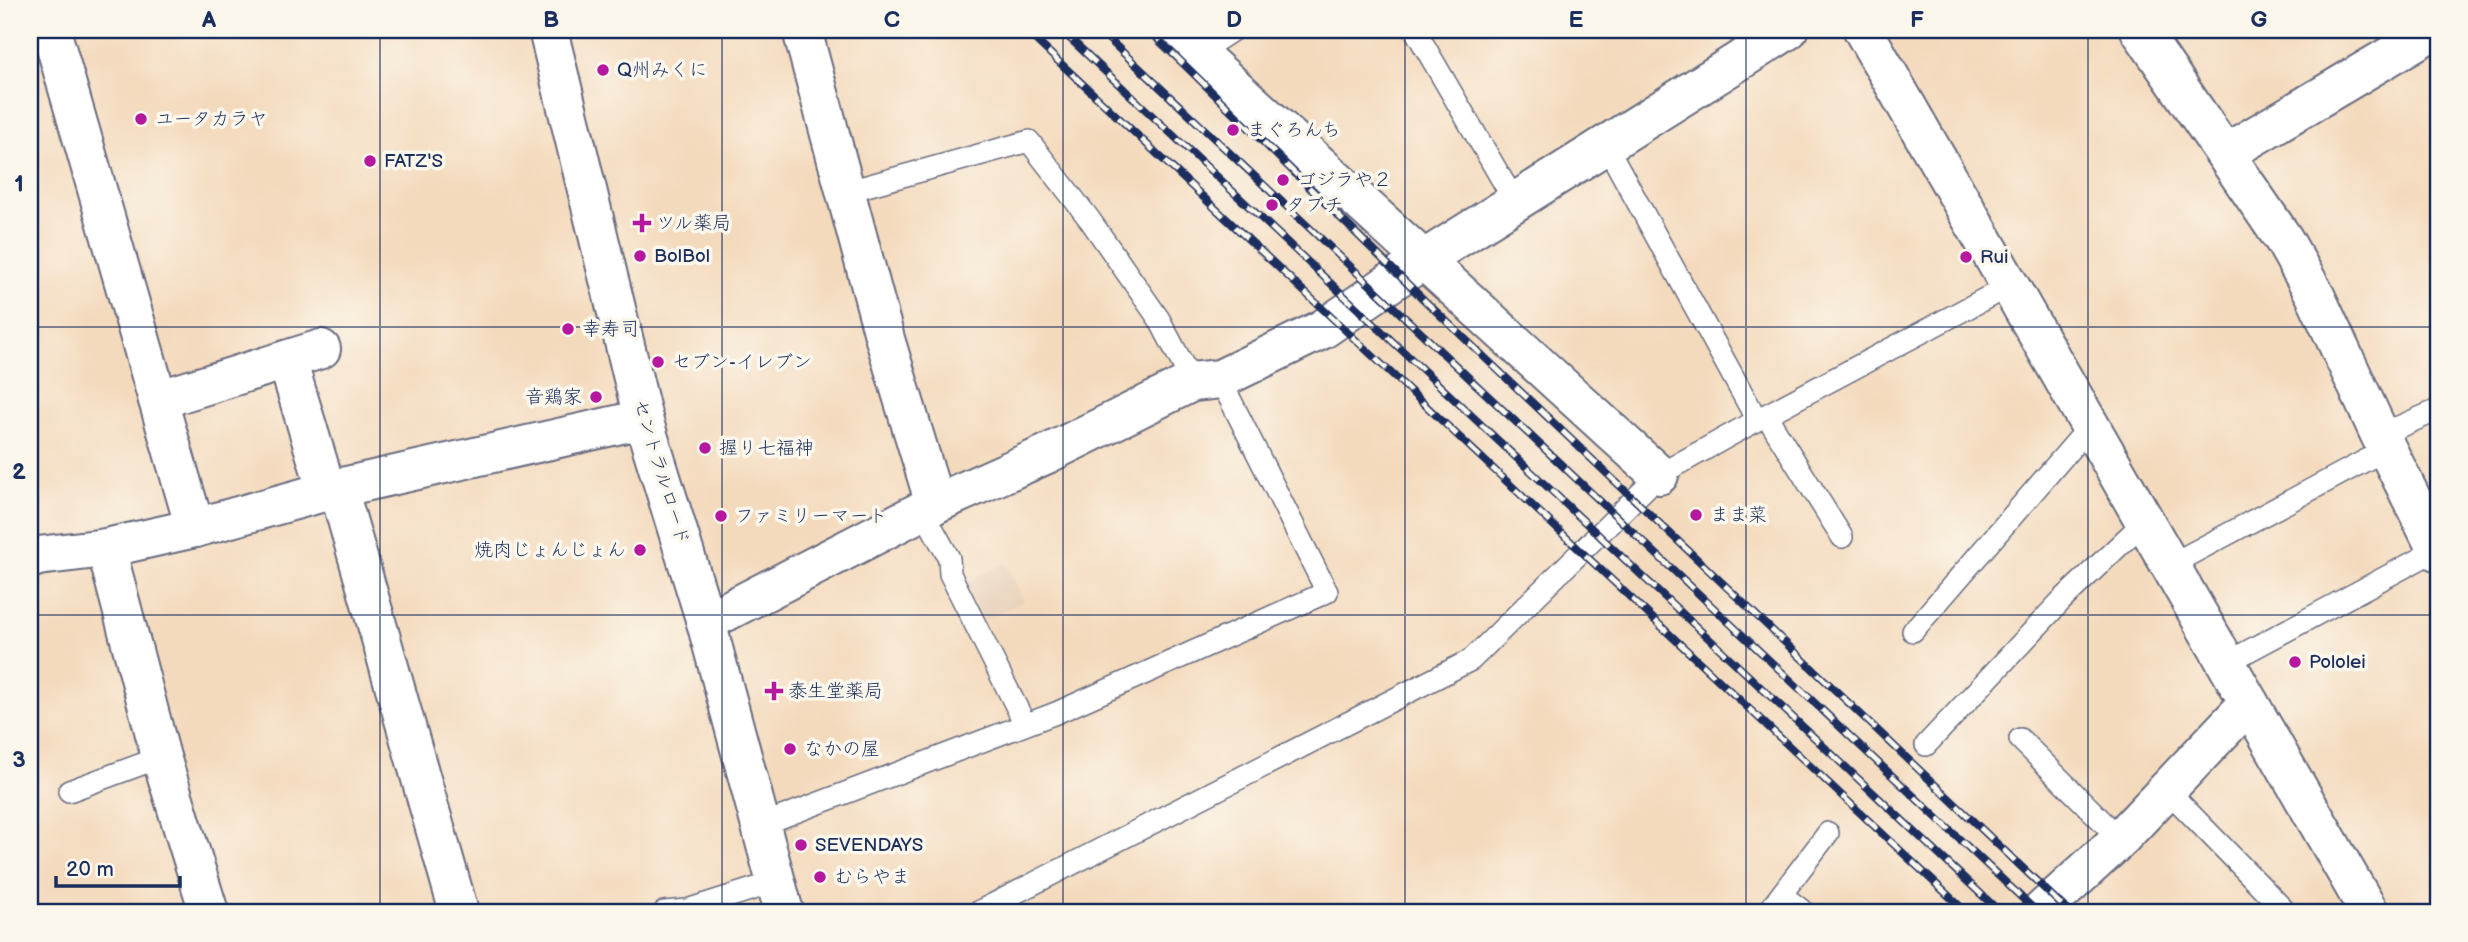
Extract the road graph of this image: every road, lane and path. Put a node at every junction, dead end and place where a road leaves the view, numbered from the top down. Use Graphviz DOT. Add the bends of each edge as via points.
graph roads {
  1 [pos="51,30"];
  2 [pos="548,30"];
  3 [pos="802,30"];
  4 [pos="1233,30"];
  5 [pos="1415,30"];
  6 [pos="1788,30"];
  7 [pos="1863,30"];
  8 [pos="2140,30"];
  9 [pos="2434,30"];
  10 [pos="1184,42"];
  11 [pos="1606,145"];
  12 [pos="2226,153"];
  13 [pos="845,192"];
  14 [pos="1515,202"];
  15 [pos="1423,260"];
  16 [pos="2009,286"];
  17 [pos="1206,380"];
  18 [pos="158,400"];
  19 [pos="2438,410"];
  20 [pos="1761,418"];
  21 [pos="643,419"];
  22 [pos="2090,426"];
  23 [pos="2384,442"];
  24 [pos="1660,475"];
  25 [pos="333,490"];
  26 [pos="929,508"];
  27 [pos="2145,521"];
  28 [pos="195,528"];
  29 [pos="1842,537"];
  30 [pos="106,548"];
  31 [pos="2438,550"];
  32 [pos="30,559"];
  33 [pos="2170,565"];
  34 [pos="706,622"];
  35 [pos="1913,631"];
  36 [pos="2226,663"];
  37 [pos="2249,703"];
  38 [pos="1025,724"];
  39 [pos="2020,739"];
  40 [pos="1926,745"];
  41 [pos="161,757"];
  42 [pos="2167,790"];
  43 [pos="69,791"];
  44 [pos="761,825"];
  45 [pos="1828,833"];
  46 [pos="2120,839"];
  47 [pos="1782,895"];
  48 [pos="779,897"];
  49 [pos="209,912"];
  50 [pos="459,912"];
  51 [pos="664,912"];
  52 [pos="978,912"];
  53 [pos="1768,912"];
  54 [pos="1804,912"];
  55 [pos="2040,912"];
  56 [pos="2286,912"];
  57 [pos="2369,912"];
  1 -- 18 [label="street"];
  2 -- 21 [label="street, セントラルロード"];
  3 -- 13 [label="street"];
  4 -- 10 [label="lane"];
  5 -- 14 [label="lane"];
  6 -- 11 [label="street"];
  7 -- 16 [label="street"];
  8 -- 12 [label="street"];
  9 -- 12 [label="street"];
  10 -- 15 [label="street"];
  11 -- 14 [label="street"];
  11 -- 20 [label="lane"];
  12 -- 23 [label="street" via="2315,295"];
  13 -- 17 [label="lane" via="1029,141"];
  13 -- 26 [label="street"];
  14 -- 15 [label="street"];
  15 -- 17 [label="street" via="1323,330"];
  15 -- 24 [label="street"];
  16 -- 20 [label="lane"];
  16 -- 22 [label="street"];
  17 -- 26 [label="street"];
  17 -- 38 [label="lane" via="1327,592"];
  18 -- 25 [label="street" via="304,355"];
  18 -- 28 [label="street"];
  19 -- 23 [label="lane"];
  20 -- 24 [label="lane"];
  20 -- 29 [label="lane"];
  21 -- 25 [label="street"];
  21 -- 34 [label="street, セントラルロード"];
  22 -- 27 [label="street"];
  22 -- 35 [label="lane"];
  23 -- 31 [label="street"];
  23 -- 33 [label="lane"];
  24 -- 52 [label="lane" via="1471,660"];
  25 -- 28 [label="street"];
  25 -- 50 [label="street"];
  26 -- 34 [label="street"];
  26 -- 38 [label="lane" via="949,558 950,575"];
  27 -- 33 [label="street"];
  27 -- 40 [label="lane" via="2061,601"];
  28 -- 30 [label="street"];
  30 -- 32 [label="street"];
  30 -- 41 [label="street"];
  31 -- 36 [label="lane"];
  33 -- 36 [label="street"];
  34 -- 44 [label="street, セントラルロード"];
  36 -- 37 [label="street"];
  37 -- 42 [label="street"];
  37 -- 57 [label="street"];
  38 -- 44 [label="lane"];
  39 -- 46 [label="lane"];
  41 -- 43 [label="lane"];
  41 -- 49 [label="street"];
  42 -- 46 [label="street"];
  42 -- 56 [label="lane"];
  44 -- 48 [label="street, セントラルロード"];
  45 -- 47 [label="lane"];
  46 -- 55 [label="street"];
  47 -- 53 [label="lane"];
  47 -- 54 [label="lane"];
  48 -- 51 [label="lane"];
}
